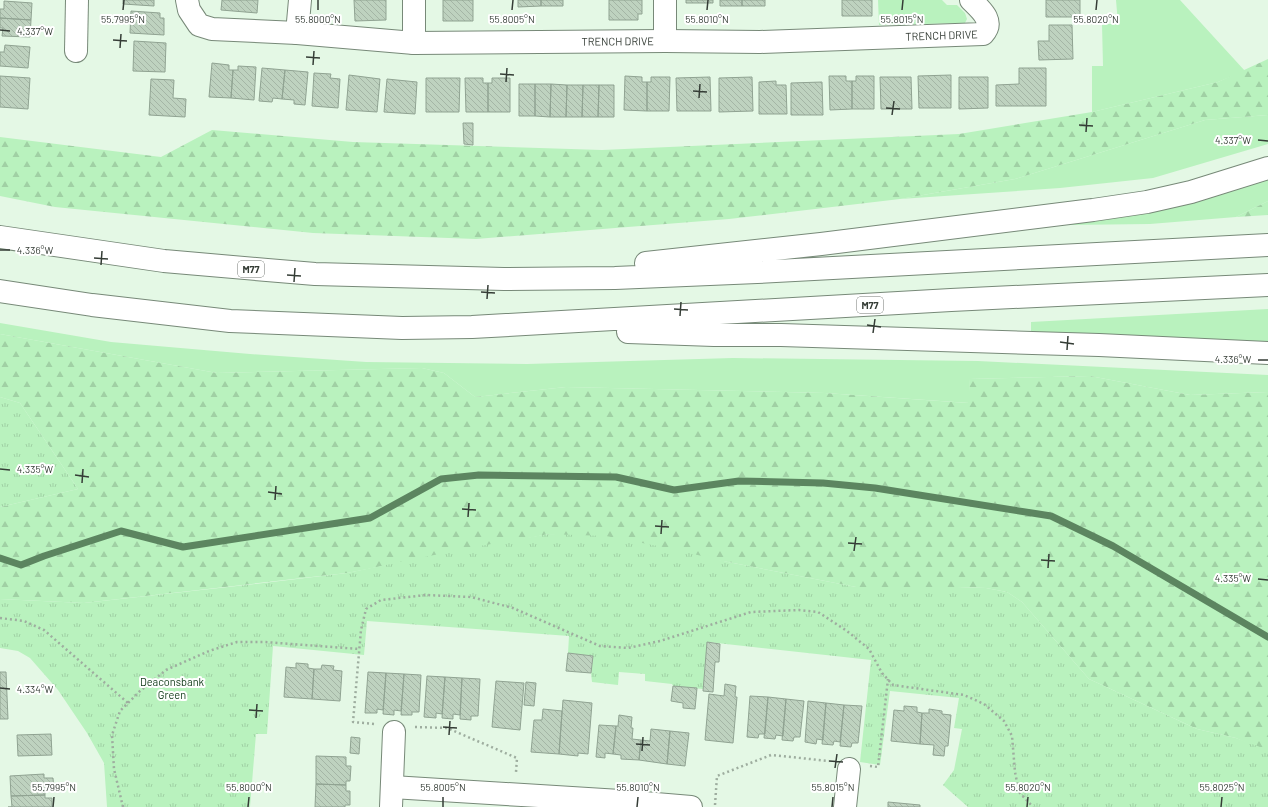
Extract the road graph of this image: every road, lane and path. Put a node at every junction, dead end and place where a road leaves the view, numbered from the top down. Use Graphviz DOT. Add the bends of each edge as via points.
graph roads {
  1 [pos="77,0"];
  2 [pos="187,0"];
  3 [pos="300,0"];
  4 [pos="414,0"];
  5 [pos="665,0"];
  6 [pos="971,0"];
  7 [pos="297,33"];
  8 [pos="665,41"];
  9 [pos="414,43"];
  10 [pos="76,51"];
  11 [pos="1268,168"];
  12 [pos="0,237"];
  13 [pos="1268,245"];
  14 [pos="504,279"];
  15 [pos="1268,285"];
  16 [pos="0,291"];
  17 [pos="472,327"];
  18 [pos="1268,353"];
  19 [pos="0,618"];
  20 [pos="359,649"];
  21 [pos="888,679"];
  22 [pos="128,703"];
  23 [pos="394,729"];
  24 [pos="850,765"];
  25 [pos="514,795"];
  26 [pos="392,797"];
  27 [pos="619,804"];
  28 [pos="123,807"];
  29 [pos="691,807"];
  30 [pos="715,807"];
  31 [pos="845,807"];
  32 [pos="1033,807"];
  1 -- 10 [label="main road"];
  2 -- 7 [label="main road, TRENCH DRIVE" via="189,10 199,25 212,29"];
  3 -- 7 [label="main road"];
  4 -- 9 [label="main road"];
  5 -- 8 [label="main road"];
  6 -- 8 [label="main road, TRENCH DRIVE" via="983,12 988,24 988,29 982,34 760,42"];
  7 -- 9 [label="main road, TRENCH DRIVE"];
  8 -- 9 [label="main road, TRENCH DRIVE"];
  11 -- 14 [label="main road, M77" via="1191,192 1093,210 821,244"];
  12 -- 14 [label="main road, M77" via="164,261 267,270 315,274"];
  13 -- 14 [label="main road, M77" via="757,272 615,278"];
  15 -- 17 [label="main road, M77"];
  16 -- 17 [label="main road, M77" via="230,321 402,328"];
  17 -- 18 [label="main road, M77" via="1099,345"];
  19 -- 22 [label="path" via="24,621 44,630"];
  20 -- 21 [label="path" via="366,609 381,600 426,594 471,597 513,608 600,646 628,648 660,641 750,612 799,610 818,612 847,631 869,649 882,674"];
  20 -- 22 [label="path" via="237,642 166,670"];
  20 -- 23 [label="path" via="353,722"];
  21 -- 24 [label="path" via="878,767"];
  21 -- 32 [label="path" via="893,684 964,695 984,704 1004,721 1012,736 1014,772 1019,792"];
  22 -- 28 [label="path" via="120,711 112,735 114,769"];
  23 -- 25 [label="path" via="447,728 517,758"];
  23 -- 26 [label="main road"];
  24 -- 30 [label="path" via="771,755 717,776"];
  24 -- 31 [label="main road"];
  25 -- 26 [label="main road"];
  25 -- 27 [label="main road"];
  27 -- 29 [label="main road"];
}
